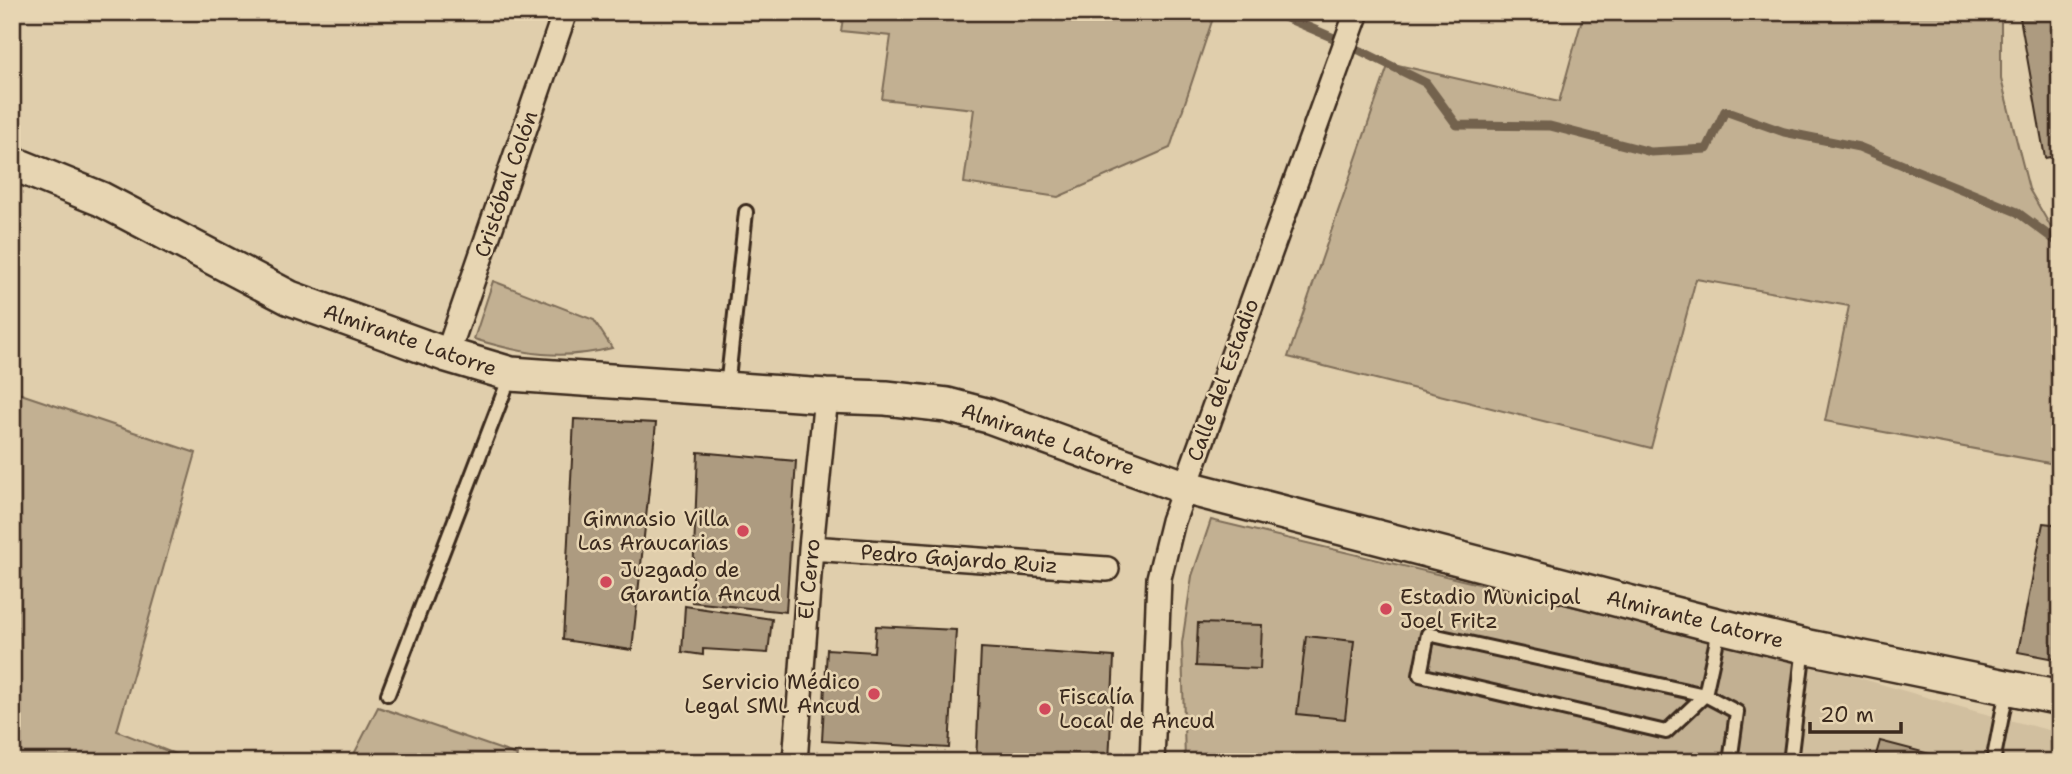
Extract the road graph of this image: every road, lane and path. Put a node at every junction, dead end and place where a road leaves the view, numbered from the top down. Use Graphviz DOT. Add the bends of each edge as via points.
graph roads {
  1 [pos="565,12"];
  2 [pos="1357,12"];
  3 [pos="12,163"];
  4 [pos="746,212"];
  5 [pos="447,355"];
  6 [pos="512,374"];
  7 [pos="727,388"];
  8 [pos="826,396"];
  9 [pos="1184,487"];
  10 [pos="811,548"];
  11 [pos="1107,569"];
  12 [pos="1720,626"];
  13 [pos="1804,646"];
  14 [pos="2008,689"];
  15 [pos="388,694"];
  16 [pos="1705,695"];
  17 [pos="2060,698"];
  18 [pos="795,762"];
  19 [pos="1152,762"];
  20 [pos="1730,762"];
  21 [pos="1790,762"];
  22 [pos="1993,762"];
  1 -- 5 [label="street, Cristóbal Colón"];
  2 -- 9 [label="street, Calle del Estadio"];
  3 -- 5 [label="main road, Almirante Latorre" via="101,199 290,298"];
  4 -- 7 [label="lane"];
  5 -- 6 [label="main road, Almirante Latorre"];
  6 -- 7 [label="main road, Almirante Latorre"];
  6 -- 15 [label="lane"];
  7 -- 8 [label="main road, Almirante Latorre"];
  8 -- 9 [label="main road, Almirante Latorre" via="896,399 989,415"];
  8 -- 10 [label="street, El Cerro"];
  9 -- 12 [label="main road, Almirante Latorre"];
  9 -- 19 [label="street, Calle del Estadio" via="1159,578"];
  10 -- 11 [label="street, Pedro Gajardo Ruiz"];
  10 -- 18 [label="street, El Cerro"];
  12 -- 13 [label="main road, Almirante Latorre"];
  12 -- 16 [label="lane"];
  13 -- 14 [label="main road, Almirante Latorre"];
  13 -- 21 [label="lane"];
  14 -- 17 [label="main road, Almirante Latorre"];
  14 -- 22 [label="lane"];
  16 -- 16 [label="lane" via="1429,634 1420,675 1666,732"];
  16 -- 20 [label="lane" via="1737,712"];
}
